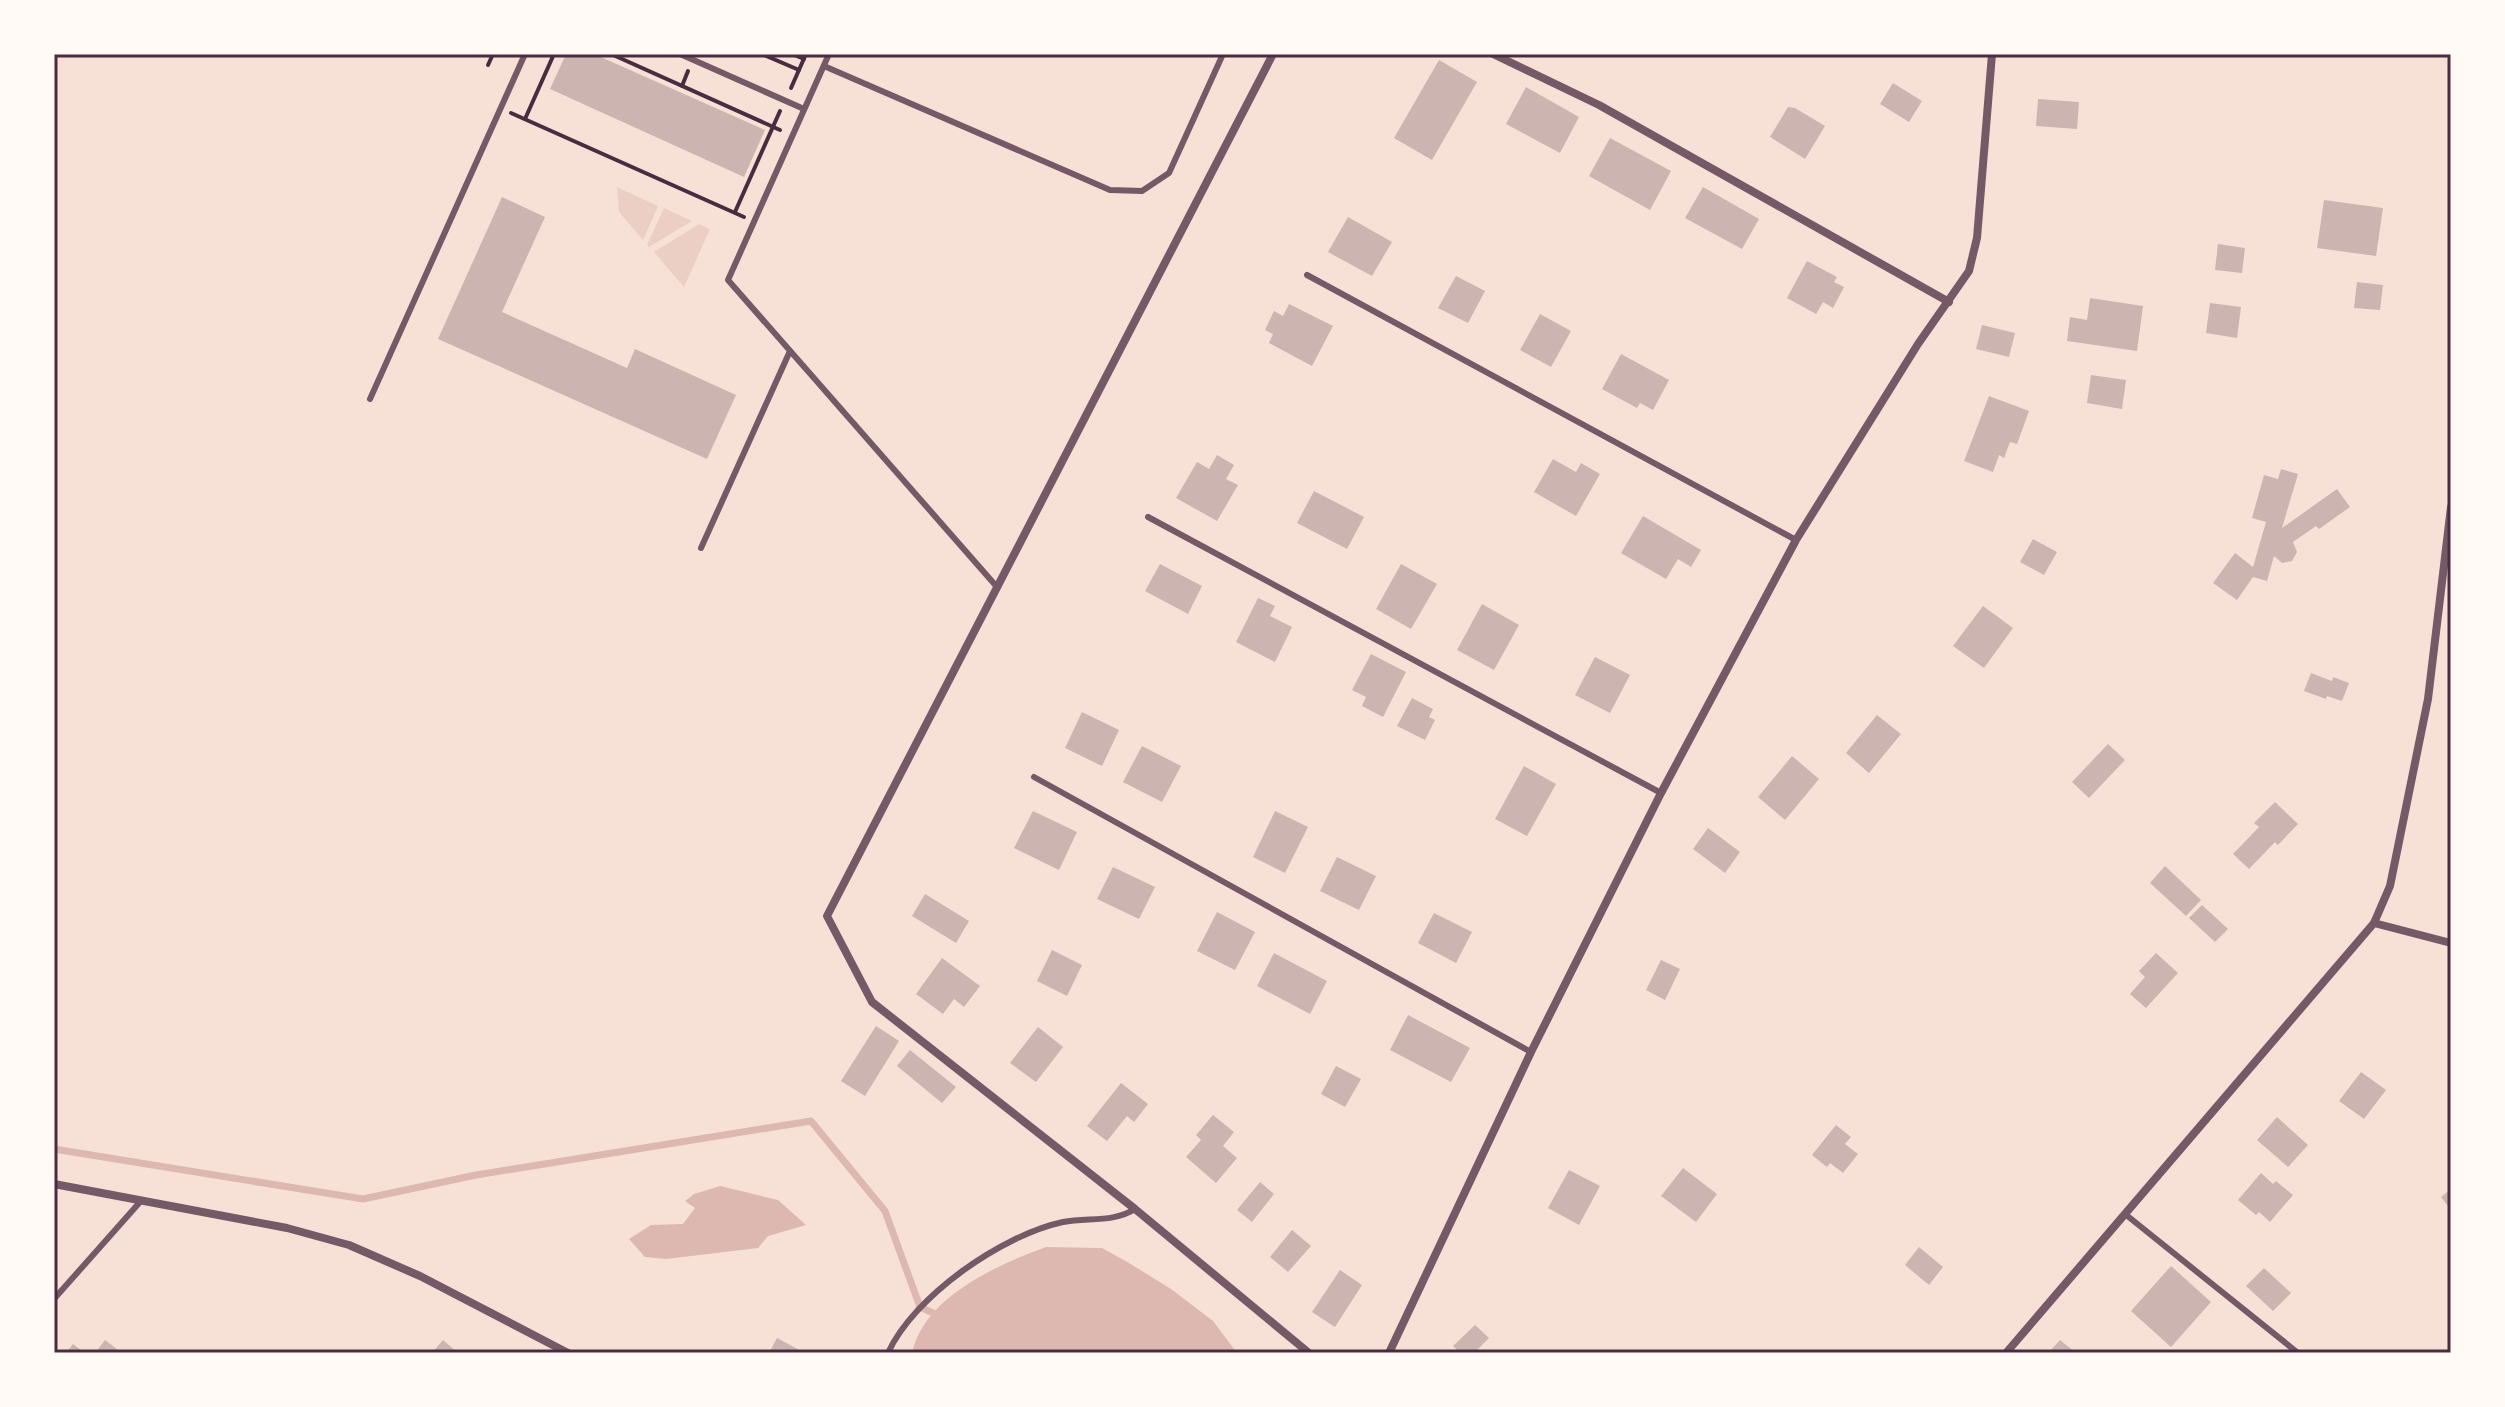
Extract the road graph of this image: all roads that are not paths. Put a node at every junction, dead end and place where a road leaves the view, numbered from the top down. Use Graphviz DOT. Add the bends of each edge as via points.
graph roads {
  1 [pos="525,54"];
  2 [pos="680,54"];
  3 [pos="829,54"];
  4 [pos="1223,54"];
  5 [pos="1273,54"];
  6 [pos="1493,54"];
  7 [pos="1992,54"];
  8 [pos="824,66"];
  9 [pos="804,109"];
  10 [pos="1307,275"];
  11 [pos="1949,302"];
  12 [pos="790,351"];
  13 [pos="370,399"];
  14 [pos="2451,507"];
  15 [pos="1148,517"];
  16 [pos="1796,540"];
  17 [pos="701,548"];
  18 [pos="997,587"];
  19 [pos="1034,777"];
  20 [pos="1661,793"];
  21 [pos="2374,923"];
  22 [pos="2451,943"];
  23 [pos="1531,1052"];
  24 [pos="54,1184"];
  25 [pos="140,1202"];
  26 [pos="1135,1209"];
  27 [pos="2125,1214"];
  28 [pos="54,1299"];
  29 [pos="568,1353"];
  30 [pos="888,1353"];
  31 [pos="1309,1353"];
  32 [pos="1389,1353"];
  33 [pos="2006,1353"];
  34 [pos="2298,1353"];
  1 -- 13 [label="lane"];
  2 -- 9 [label="lane"];
  3 -- 8 [label="lane"];
  4 -- 8 [label="lane" via="1169,173 1142,191 1110,190"];
  5 -- 18 [label="street"];
  6 -- 11 [label="street" via="1599,105"];
  7 -- 11 [label="street" via="1974,257"];
  8 -- 9 [label="lane"];
  9 -- 12 [label="lane" via="728,280"];
  10 -- 16 [label="lane"];
  11 -- 16 [label="street"];
  12 -- 17 [label="lane"];
  12 -- 18 [label="lane"];
  14 -- 21 [label="street" via="2428,699 2390,886"];
  15 -- 20 [label="lane"];
  16 -- 20 [label="street"];
  18 -- 26 [label="street" via="827,916 872,1002"];
  19 -- 23 [label="lane"];
  20 -- 23 [label="street"];
  21 -- 22 [label="street"];
  21 -- 27 [label="street"];
  23 -- 32 [label="street"];
  24 -- 25 [label="street"];
  25 -- 28 [label="lane"];
  25 -- 29 [label="street" via="287,1228 349,1245"];
  26 -- 30 [label="lane" via="1118,1217 1042,1227 1011,1240 920,1307"];
  26 -- 31 [label="street"];
  27 -- 33 [label="street"];
  27 -- 34 [label="lane"];
}
